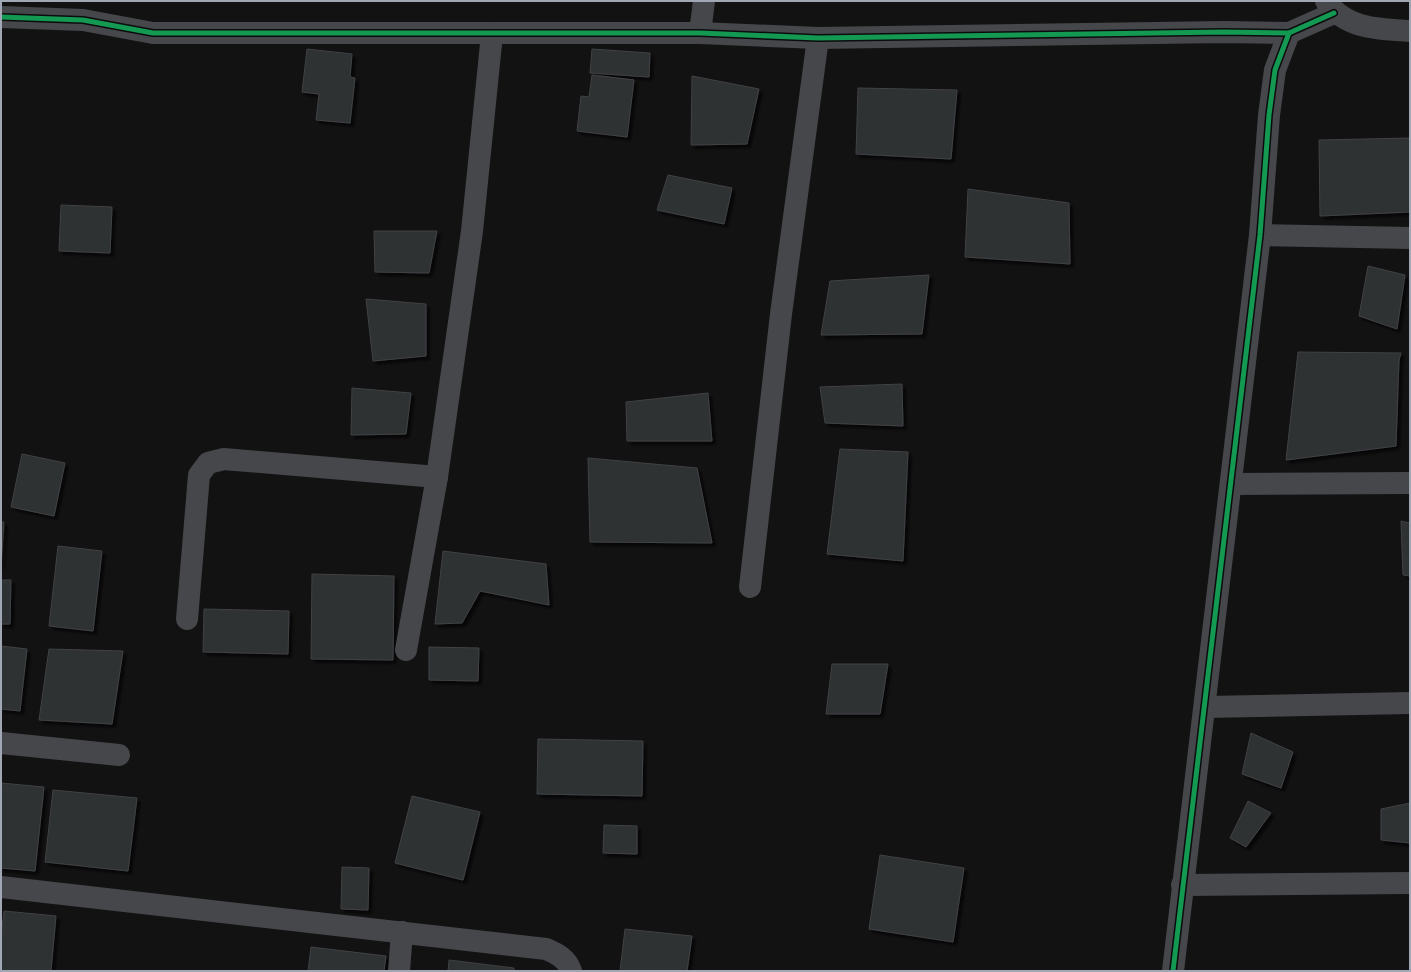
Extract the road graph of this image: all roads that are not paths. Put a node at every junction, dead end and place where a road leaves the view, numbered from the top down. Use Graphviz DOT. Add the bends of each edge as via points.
graph roads {
  1 [pos="704,1"];
  2 [pos="1330,7"];
  3 [pos="81,11"];
  4 [pos="1,17"];
  5 [pos="1410,31"];
  6 [pos="1289,32"];
  7 [pos="700,33"];
  8 [pos="492,34"];
  9 [pos="818,38"];
  10 [pos="1260,235"];
  11 [pos="1410,238"];
  12 [pos="437,477"];
  13 [pos="1410,483"];
  14 [pos="1232,484"];
  15 [pos="750,587"];
  16 [pos="187,619"];
  17 [pos="406,650"];
  18 [pos="1410,703"];
  19 [pos="1206,707"];
  20 [pos="1,743"];
  21 [pos="119,755"];
  22 [pos="1410,883"];
  23 [pos="1182,884"];
  24 [pos="1,887"];
  25 [pos="402,932"];
  26 [pos="399,971"];
  27 [pos="572,971"];
  28 [pos="1173,971"];
  1 -- 7 [label="street"];
  2 -- 5 [label="street" via="1369,28"];
  2 -- 6 [label="street"];
  3 -- 4 [label="street"];
  3 -- 8 [label="street" via="153,33"];
  6 -- 9 [label="street"];
  6 -- 10 [label="street" via="1275,70"];
  7 -- 8 [label="street"];
  7 -- 9 [label="street"];
  8 -- 12 [label="street" via="472,231"];
  9 -- 15 [label="street" via="781,314"];
  10 -- 11 [label="street"];
  10 -- 14 [label="street"];
  12 -- 16 [label="street" via="224,459 208,462 199,475"];
  12 -- 17 [label="street"];
  13 -- 14 [label="street"];
  14 -- 19 [label="street"];
  18 -- 19 [label="street"];
  19 -- 23 [label="street"];
  20 -- 21 [label="street"];
  22 -- 23 [label="street"];
  23 -- 28 [label="street"];
  24 -- 25 [label="street"];
  25 -- 26 [label="street"];
  25 -- 27 [label="street" via="546,949 557,953 568,963"];
}
